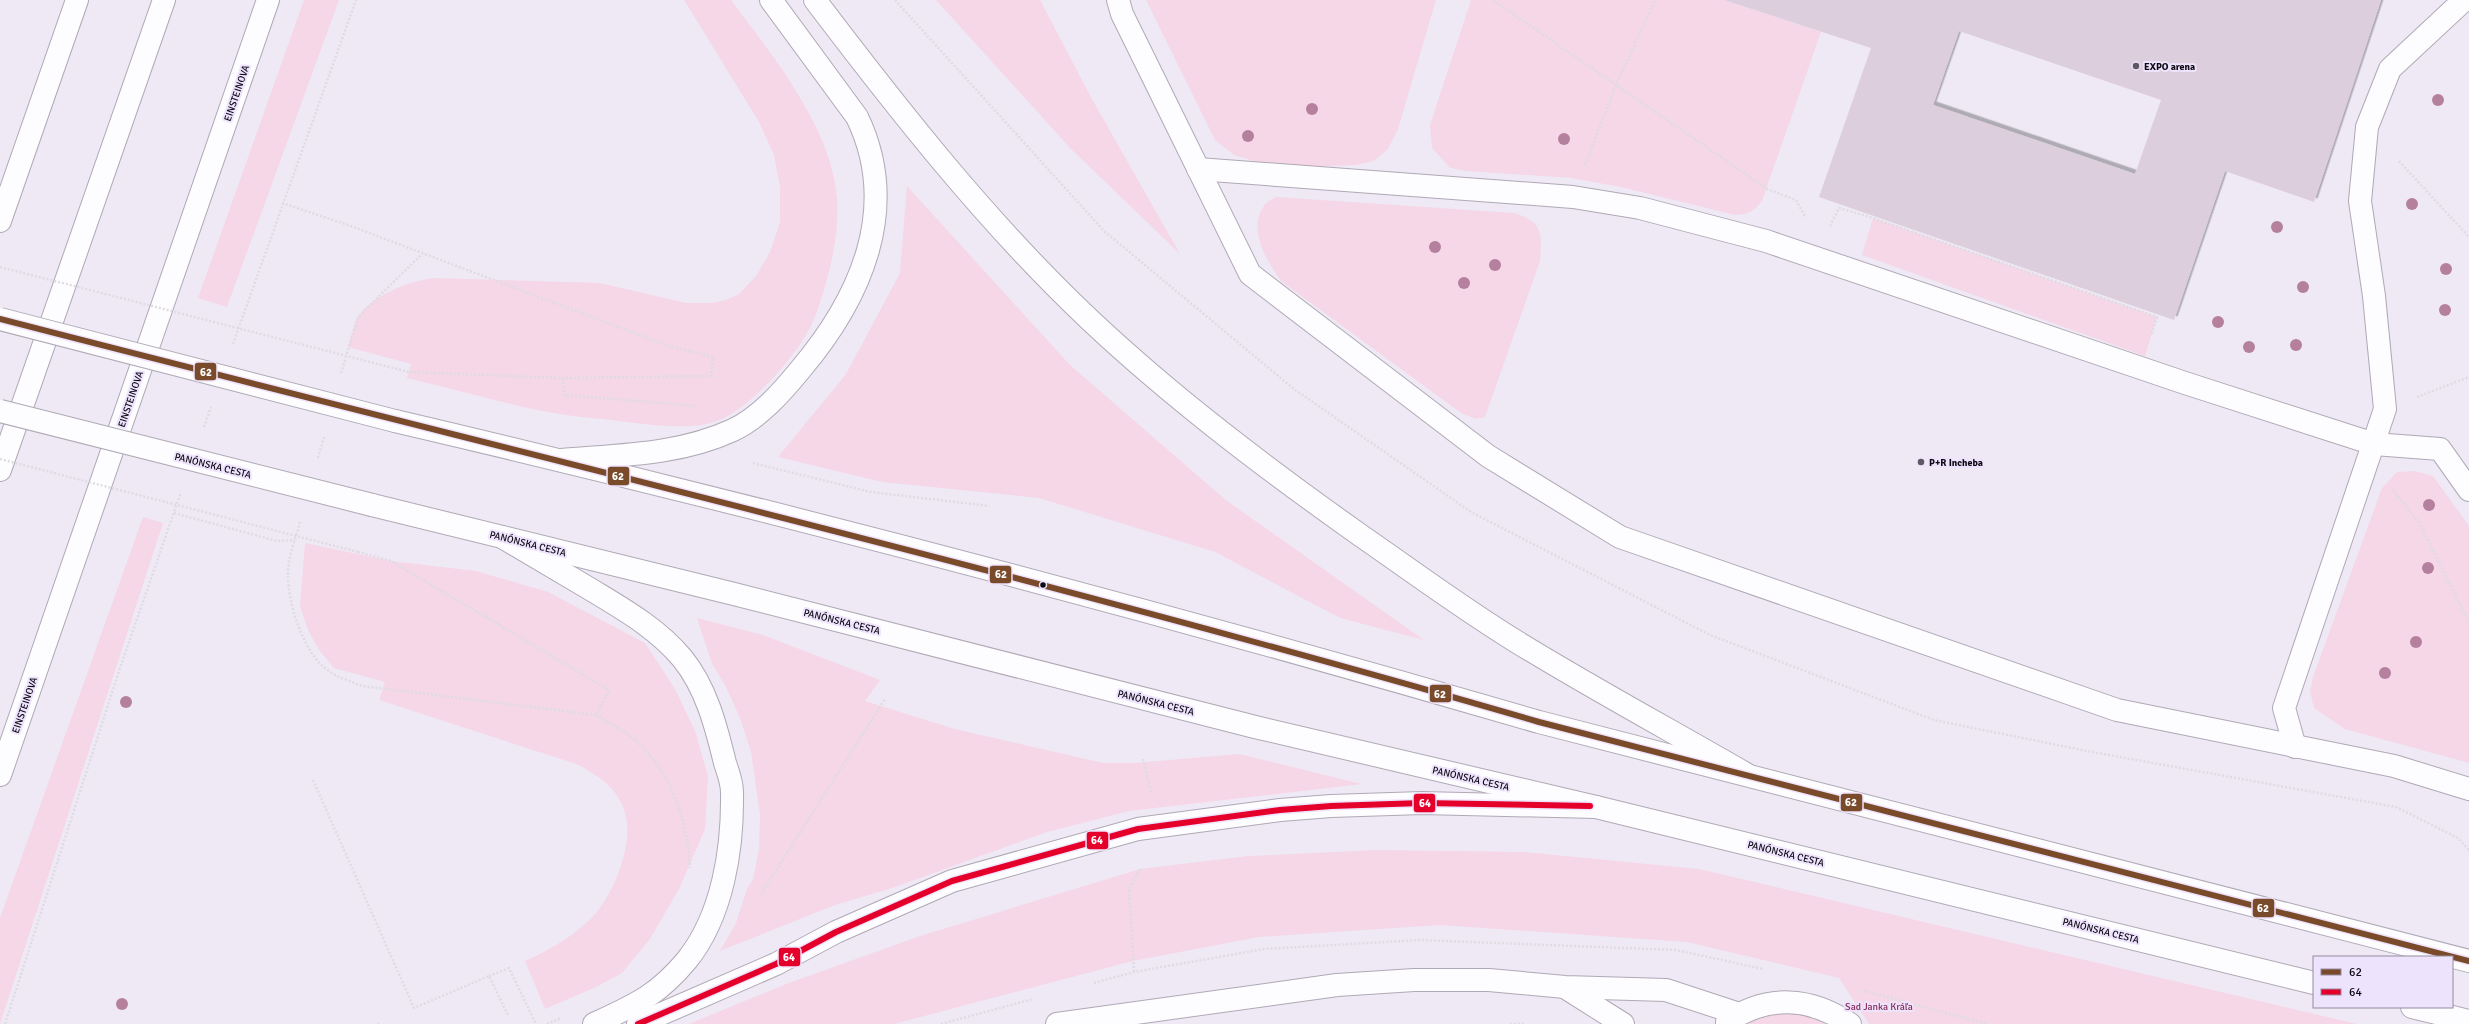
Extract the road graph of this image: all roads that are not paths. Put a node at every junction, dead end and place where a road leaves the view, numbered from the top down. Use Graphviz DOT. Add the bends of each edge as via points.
graph roads {
  1 [pos="77,0"];
  2 [pos="164,0"];
  3 [pos="268,0"];
  4 [pos="771,0"];
  5 [pos="815,0"];
  6 [pos="1118,0"];
  7 [pos="2464,0"];
  8 [pos="1198,169"];
  9 [pos="0,221"];
  10 [pos="0,319"];
  11 [pos="0,411"];
  12 [pos="2374,444"];
  13 [pos="562,460"];
  14 [pos="0,470"];
  15 [pos="2469,490"];
  16 [pos="502,537"];
  17 [pos="2295,747"];
  18 [pos="1746,774"];
  19 [pos="0,775"];
  20 [pos="2469,789"];
  21 [pos="1596,807"];
  22 [pos="2449,956"];
  23 [pos="2453,957"];
  24 [pos="2469,961"];
  25 [pos="2313,983"];
  26 [pos="1565,987"];
  27 [pos="2416,1008"];
  28 [pos="1732,1019"];
  29 [pos="2469,1021"];
  30 [pos="594,1024"];
  31 [pos="638,1024"];
  32 [pos="1057,1024"];
  33 [pos="1623,1024"];
  34 [pos="1850,1024"];
  1 -- 9 [label="main road"];
  2 -- 14 [label="main road"];
  3 -- 19 [label="main road, EINSTEINOVA"];
  4 -- 13 [label="main road" via="857,117 866,137 875,181 875,220 869,252 853,291 812,356 787,386 742,425 686,447"];
  5 -- 18 [label="main road" via="887,94 989,214 1091,321 1167,388 1310,500 1487,623"];
  6 -- 8 [label="main road" via="1122,14"];
  7 -- 12 [label="main road" via="2390,69 2368,127 2360,201 2374,296 2385,409"];
  8 -- 12 [label="main road" via="1573,197 1640,208 1766,241"];
  8 -- 17 [label="main road" via="1250,274 1488,456 1620,537 2117,710"];
  10 -- 13 [label="main road, bridge" via="395,421"];
  11 -- 16 [label="main road, PANÓNSKA CESTA, bridge"];
  12 -- 15 [label="main road" via="2440,449"];
  12 -- 17 [label="main road" via="2284,708"];
  13 -- 18 [label="main road" via="985,569 1540,722"];
  16 -- 21 [label="main road, PANÓNSKA CESTA" via="1262,729"];
  16 -- 30 [label="main road" via="641,620 681,657 698,680 710,710 732,790 724,876 706,932 664,985 643,1002"];
  17 -- 20 [label="main road" via="2394,766"];
  18 -- 22 [label="main road"];
  21 -- 25 [label="main road, PANÓNSKA CESTA"];
  21 -- 31 [label="main road" via="1422,803 1331,806 1280,810 1138,829 952,881 836,932 776,964"];
  23 -- 24 [label="main road"];
  26 -- 28 [label="main road" via="1666,990"];
  26 -- 32 [label="main road" via="1489,980 1337,984"];
  26 -- 33 [label="main road"];
  27 -- 29 [label="main road"];
  28 -- 34 [label="main road" via="1757,1006 1776,1002 1797,1002 1822,1008"];
}
